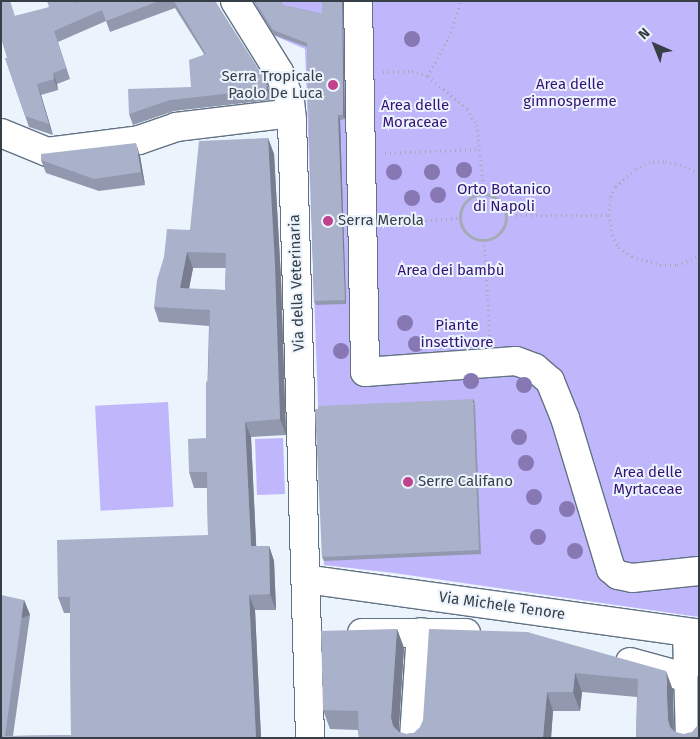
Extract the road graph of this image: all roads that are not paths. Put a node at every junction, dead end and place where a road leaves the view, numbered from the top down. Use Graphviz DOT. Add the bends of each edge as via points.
graph roads {
  1 [pos="234,1"];
  2 [pos="358,1"];
  3 [pos="291,113"];
  4 [pos="1,133"];
  5 [pos="699,571"];
  6 [pos="305,579"];
  7 [pos="421,632"];
  8 [pos="307,634"];
  9 [pos="488,634"];
  10 [pos="693,634"];
  11 [pos="603,654"];
  12 [pos="694,680"];
  13 [pos="310,738"];
  14 [pos="414,738"];
  15 [pos="690,738"];
  1 -- 3 [label="street, Via della Veterinaria" via="279,72"];
  2 -- 5 [label="street" via="365,372 516,361 535,368 550,381 565,418 611,569 618,575 632,578"];
  3 -- 4 [label="street" via="176,127 139,140 47,152"];
  3 -- 6 [label="street, Via della Veterinaria"];
  6 -- 8 [label="street, Via della Veterinaria"];
  6 -- 10 [label="street, Via Michele Tenore" via="537,630"];
  7 -- 8 [label="street"];
  7 -- 9 [label="street"];
  7 -- 14 [label="street"];
  8 -- 13 [label="street, Via della Veterinaria"];
  10 -- 12 [label="street"];
  11 -- 12 [label="street"];
  12 -- 15 [label="street"];
}
